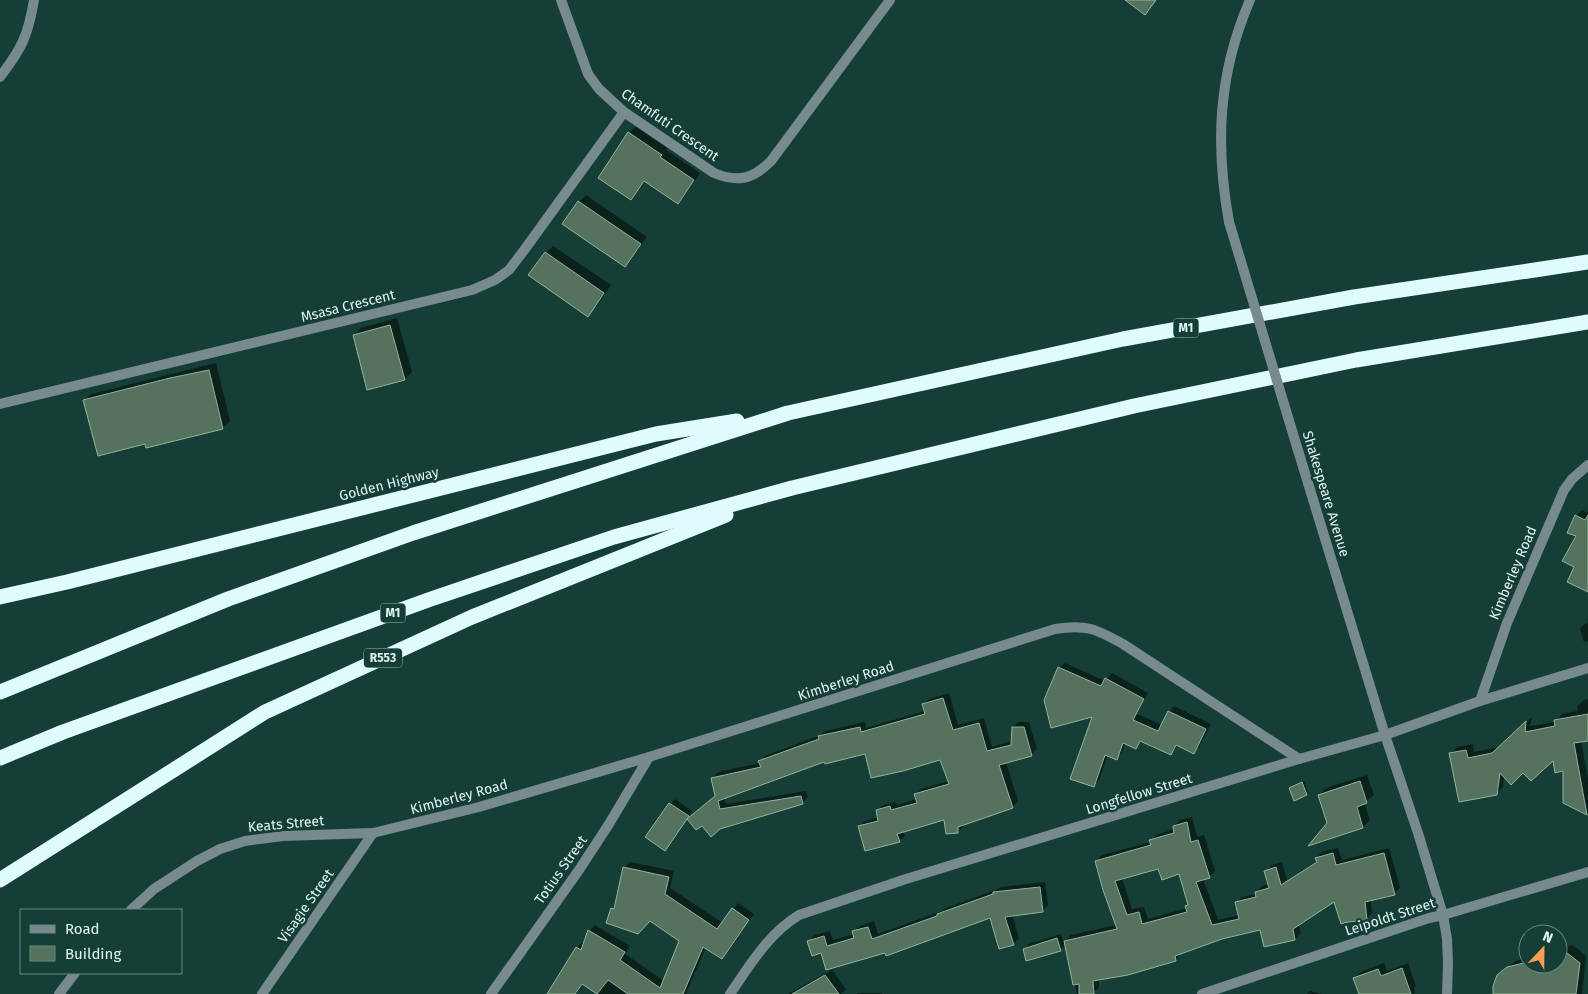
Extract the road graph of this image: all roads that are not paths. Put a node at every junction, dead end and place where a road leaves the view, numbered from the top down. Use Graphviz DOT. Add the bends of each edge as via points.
graph roads {
  1 [pos="34,0"];
  2 [pos="561,0"];
  3 [pos="890,0"];
  4 [pos="1250,0"];
  5 [pos="0,77"];
  6 [pos="624,112"];
  7 [pos="1588,262"];
  8 [pos="1588,322"];
  9 [pos="0,404"];
  10 [pos="788,413"];
  11 [pos="1588,465"];
  12 [pos="792,488"];
  13 [pos="0,598"];
  14 [pos="1588,668"];
  15 [pos="0,692"];
  16 [pos="1480,701"];
  17 [pos="1386,735"];
  18 [pos="649,757"];
  19 [pos="0,758"];
  20 [pos="1299,759"];
  21 [pos="373,833"];
  22 [pos="1588,872"];
  23 [pos="0,880"];
  24 [pos="132,909"];
  25 [pos="1443,915"];
  26 [pos="74,974"];
  27 [pos="59,994"];
  28 [pos="262,994"];
  29 [pos="491,994"];
  30 [pos="730,994"];
  31 [pos="1202,994"];
  32 [pos="1448,994"];
  1 -- 5 [label="street" via="25,39"];
  2 -- 6 [label="street, Chamfuti Crescent" via="588,74"];
  3 -- 6 [label="street, Chamfuti Crescent" via="781,147 765,166 746,178 714,173"];
  4 -- 17 [label="street, Shakespeare Avenue, bridge" via="1226,76 1222,110 1221,171 1229,222"];
  6 -- 9 [label="street, Msasa Crescent" via="509,270 495,280 472,290"];
  7 -- 10 [label="highway, M1" via="1354,297 1123,339"];
  8 -- 12 [label="highway, M1" via="1356,360 1134,406"];
  10 -- 13 [label="highway, Golden Highway" via="656,434"];
  10 -- 15 [label="highway, M1" via="413,533 237,595"];
  11 -- 16 [label="street, Kimberley Road" via="1564,490 1507,623"];
  12 -- 19 [label="highway, M1" via="614,537 431,599 63,732"];
  12 -- 23 [label="highway, R553" via="472,617 265,712"];
  14 -- 16 [label="street, Longfellow Street"];
  16 -- 17 [label="street, Longfellow Street"];
  17 -- 20 [label="street, Longfellow Street"];
  17 -- 25 [label="street, Shakespeare Avenue"];
  18 -- 20 [label="street, Kimberley Road" via="1055,629 1074,626 1105,634 1123,644"];
  18 -- 21 [label="street, Kimberley Road" via="479,807"];
  18 -- 29 [label="street, Totius Street" via="584,862"];
  20 -- 30 [label="street, Longfellow Street" via="799,915 772,936"];
  21 -- 24 [label="street, Keats Street" via="283,836 245,841 197,861"];
  21 -- 28 [label="street, Visagie Street"];
  22 -- 25 [label="street, Leipoldt Street"];
  25 -- 31 [label="street, Leipoldt Street"];
  25 -- 32 [label="street, Shakespeare Avenue"];
  26 -- 27 [label="street"];
}
